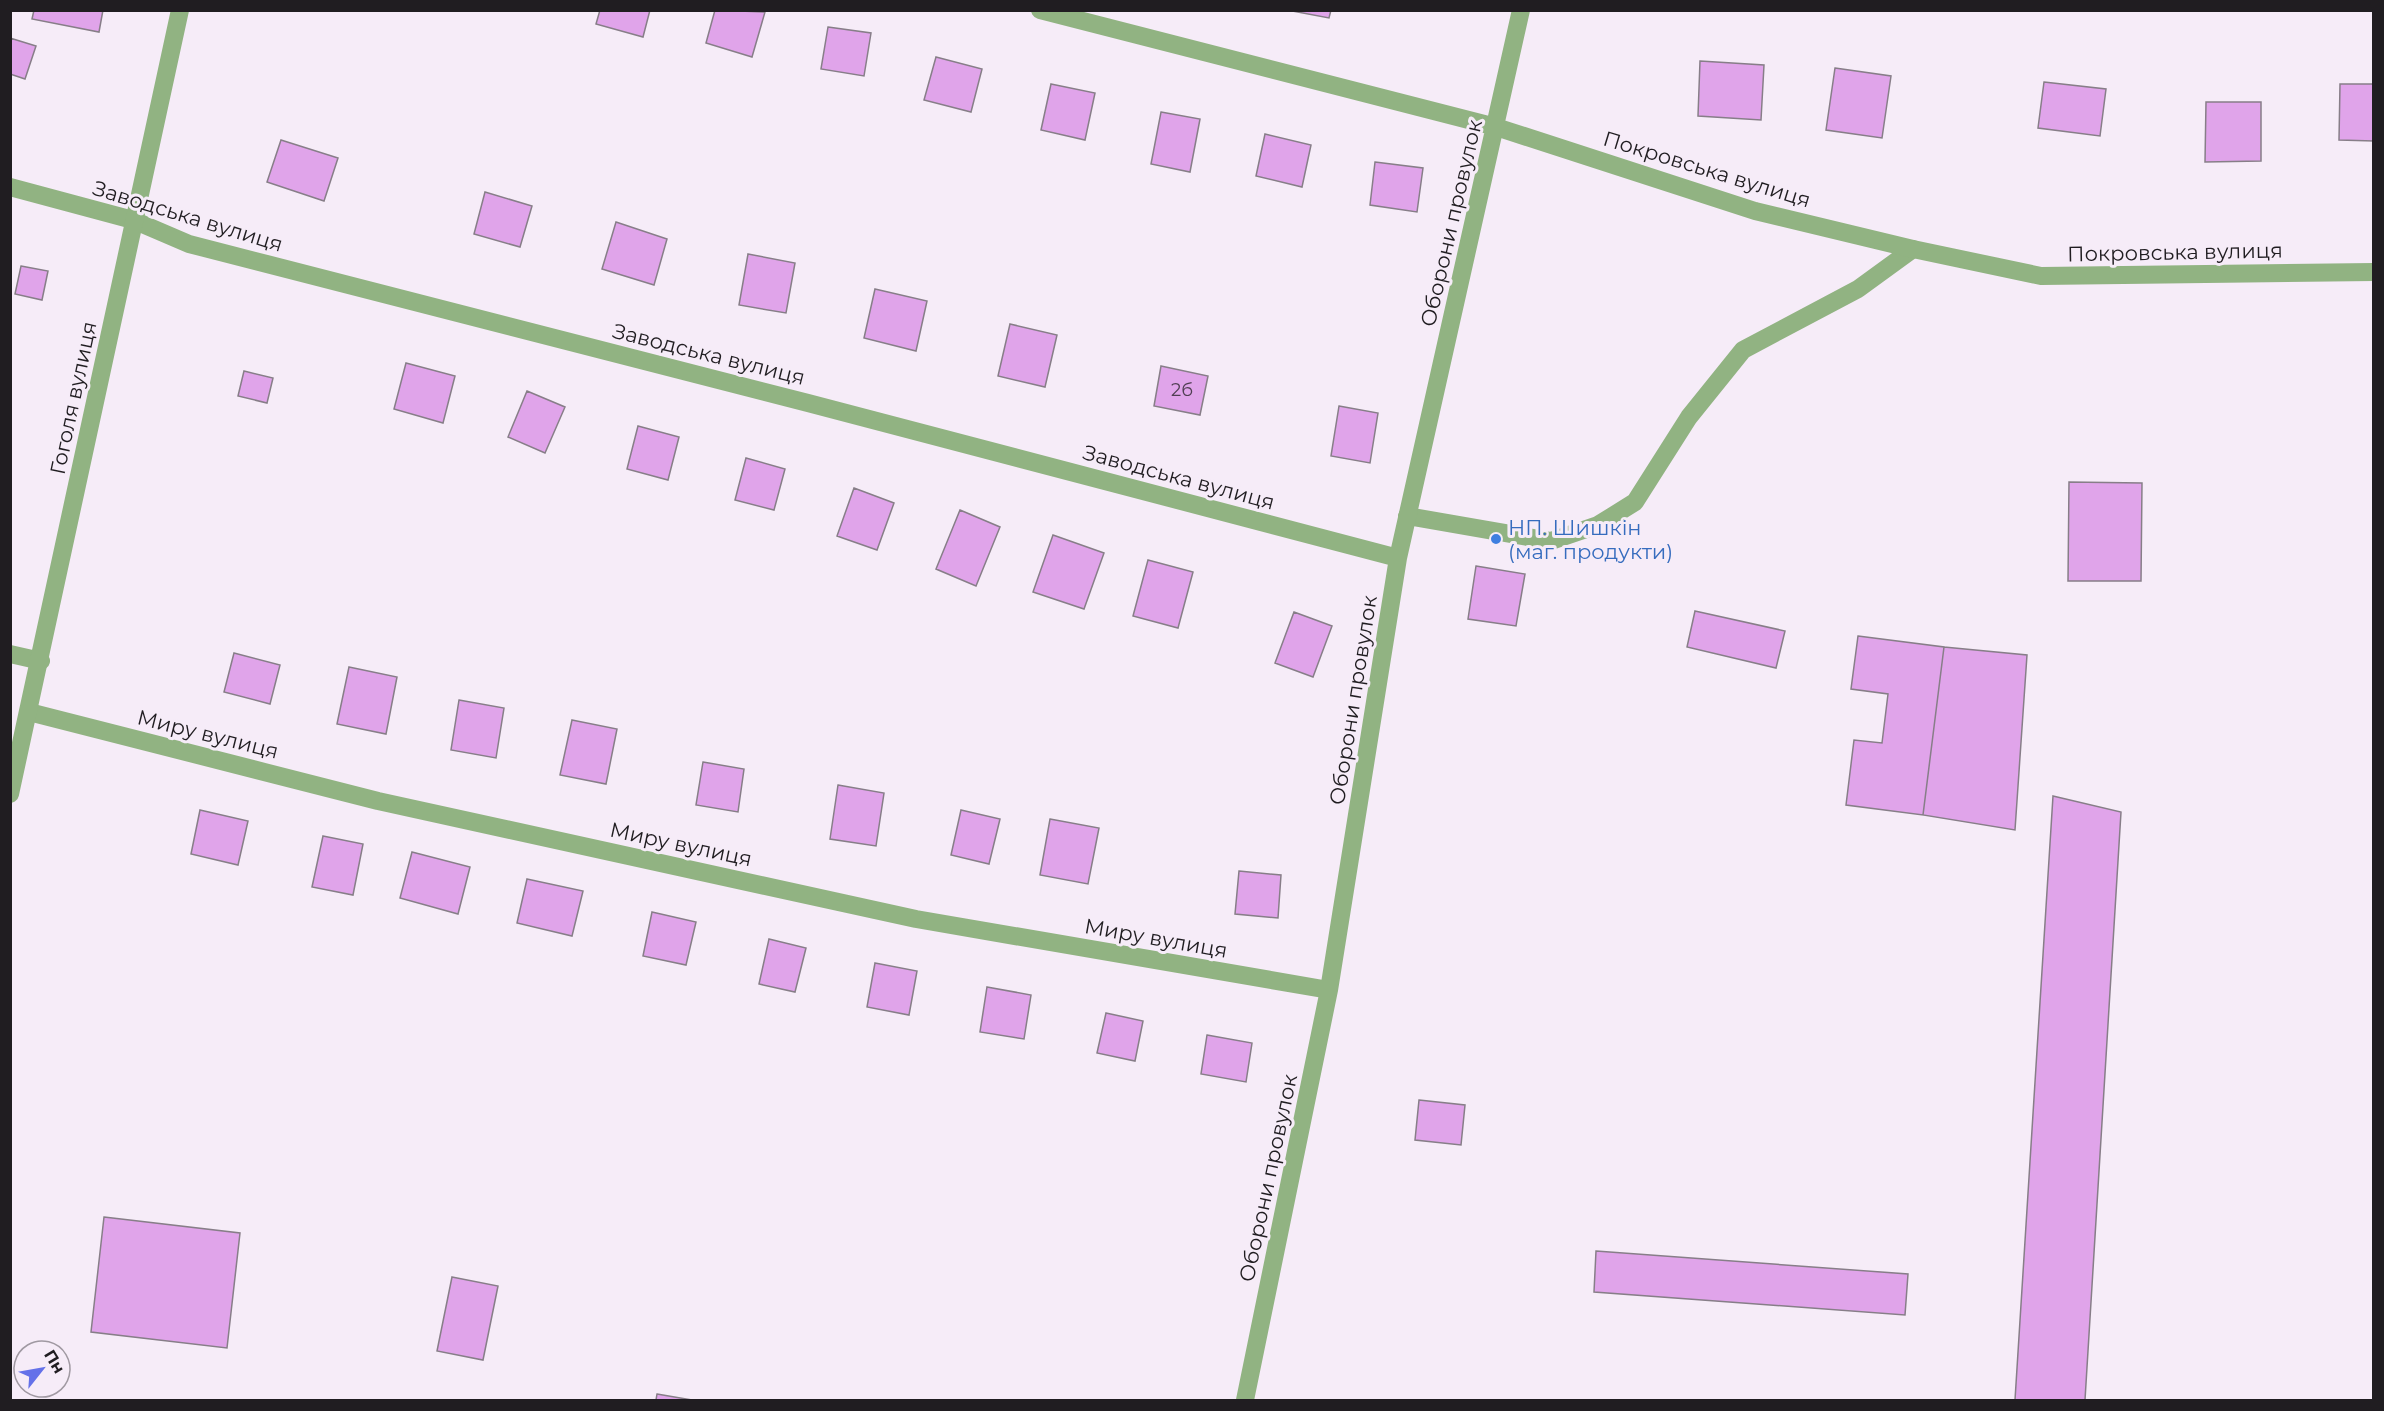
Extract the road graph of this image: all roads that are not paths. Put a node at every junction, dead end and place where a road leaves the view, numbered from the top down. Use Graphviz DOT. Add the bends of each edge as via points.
graph roads {
  1 [pos="180,10"];
  2 [pos="1040,10"];
  3 [pos="1521,10"];
  4 [pos="1496,127"];
  5 [pos="10,187"];
  6 [pos="133,220"];
  7 [pos="1913,249"];
  8 [pos="2373,272"];
  9 [pos="1407,516"];
  10 [pos="1398,558"];
  11 [pos="10,654"];
  12 [pos="41,661"];
  13 [pos="28,712"];
  14 [pos="10,794"];
  15 [pos="1329,990"];
  16 [pos="1245,1401"];
  1 -- 6 [label="street, Гоголя вулиця"];
  2 -- 4 [label="street, Покровська вулиця"];
  3 -- 4 [label="street, Оборони провулок"];
  4 -- 7 [label="street, Покровська вулиця" via="1755,211"];
  4 -- 9 [label="street, Оборони провулок"];
  5 -- 6 [label="street, Заводська вулиця"];
  6 -- 10 [label="street, Заводська вулиця" via="189,244"];
  6 -- 12 [label="street, Гоголя вулиця"];
  7 -- 8 [label="street, Покровська вулиця" via="2041,276"];
  7 -- 9 [label="street" via="1858,289 1743,350 1689,417 1635,502 1598,525 1551,542"];
  9 -- 10 [label="street, Оборони провулок"];
  10 -- 15 [label="street, Оборони провулок"];
  11 -- 12 [label="street"];
  12 -- 13 [label="street, Гоголя вулиця"];
  13 -- 14 [label="street, Гоголя вулиця"];
  13 -- 15 [label="street, Миру вулиця" via="378,801 916,919"];
  15 -- 16 [label="street, Оборони провулок"];
}
